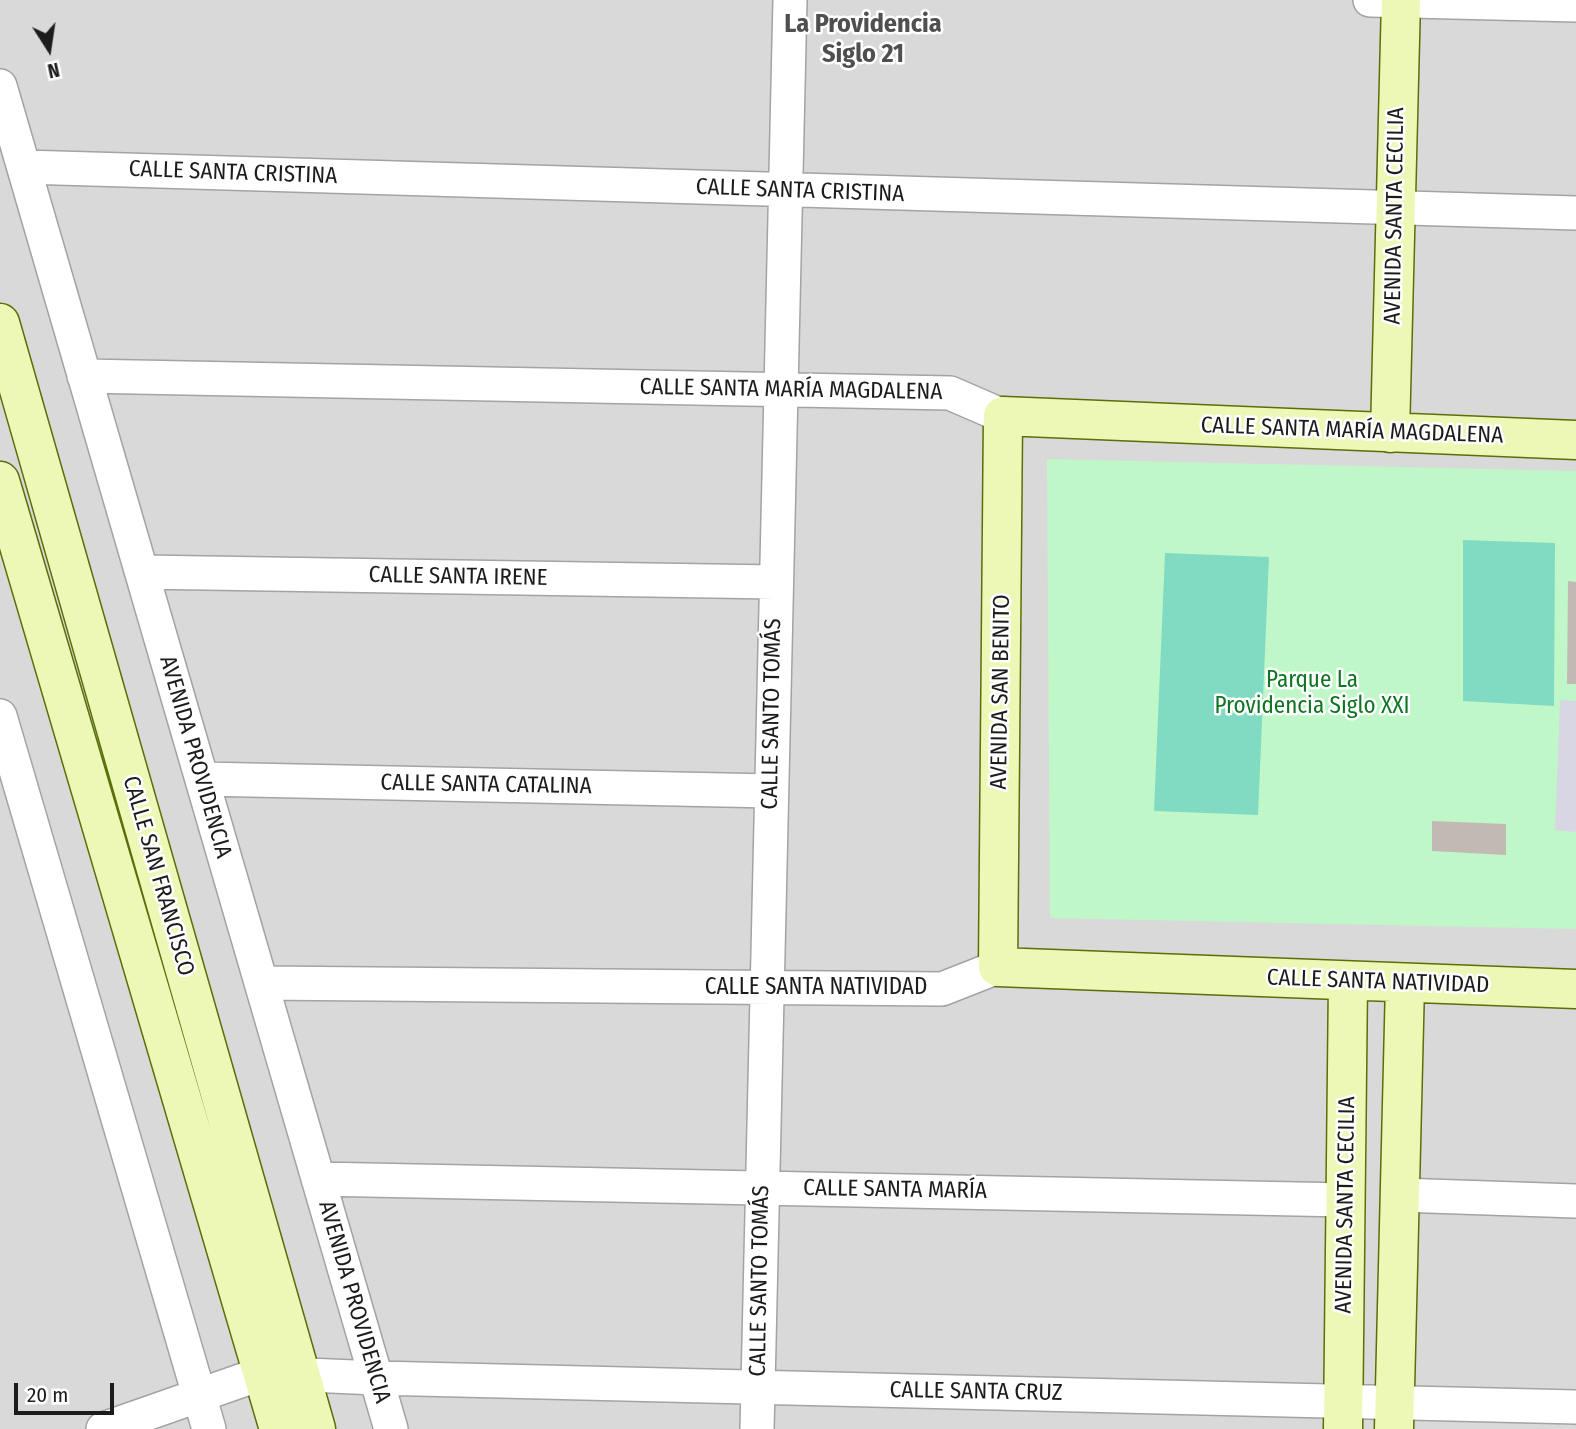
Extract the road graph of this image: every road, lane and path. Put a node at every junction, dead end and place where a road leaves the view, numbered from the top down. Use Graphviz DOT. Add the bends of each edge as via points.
graph roads {
  1 [pos="790,0"];
  2 [pos="1370,0"];
  3 [pos="1401,0"];
  4 [pos="1576,5"];
  5 [pos="0,86"];
  6 [pos="24,167"];
  7 [pos="785,191"];
  8 [pos="1395,210"];
  9 [pos="1576,213"];
  10 [pos="0,323"];
  11 [pos="84,376"];
  12 [pos="780,389"];
  13 [pos="1003,416"];
  14 [pos="1390,433"];
  15 [pos="1576,440"];
  16 [pos="0,481"];
  17 [pos="142,572"];
  18 [pos="775,583"];
  19 [pos="0,716"];
  20 [pos="202,779"];
  21 [pos="771,791"];
  22 [pos="998,967"];
  23 [pos="1349,981"];
  24 [pos="261,983"];
  25 [pos="1405,983"];
  26 [pos="766,988"];
  27 [pos="1576,989"];
  28 [pos="318,1179"];
  29 [pos="762,1187"];
  30 [pos="1399,1195"];
  31 [pos="1346,1200"];
  32 [pos="1576,1201"];
  33 [pos="281,1373"];
  34 [pos="376,1378"];
  35 [pos="758,1387"];
  36 [pos="199,1395"];
  37 [pos="1576,1407"];
  38 [pos="1343,1415"];
  39 [pos="1394,1416"];
  40 [pos="103,1429"];
  41 [pos="209,1429"];
  42 [pos="279,1429"];
  43 [pos="316,1429"];
  44 [pos="391,1429"];
  45 [pos="757,1429"];
  1 -- 7 [label="street, CALLE SANTO TOMÁS"];
  2 -- 3 [label="street"];
  3 -- 4 [label="street"];
  3 -- 8 [label="street, AVENIDA SANTA CECILIA"];
  5 -- 6 [label="street, AVENIDA PROVIDENCIA"];
  6 -- 7 [label="street, CALLE SANTA CRISTINA"];
  6 -- 11 [label="street, AVENIDA PROVIDENCIA"];
  7 -- 8 [label="street, CALLE SANTA CRISTINA"];
  7 -- 12 [label="street, CALLE SANTO TOMÁS"];
  8 -- 9 [label="street, CALLE SANTA CRISTINA"];
  8 -- 14 [label="street, AVENIDA SANTA CECILIA"];
  10 -- 33 [label="street, CALLE SAN FRANCISCO"];
  11 -- 12 [label="street, CALLE SANTA MARÍA MAGDALENA"];
  11 -- 17 [label="street, AVENIDA PROVIDENCIA"];
  12 -- 13 [label="street, CALLE SANTA MARÍA MAGDALENA" via="950,393"];
  12 -- 18 [label="street, CALLE SANTO TOMÁS"];
  13 -- 14 [label="street, CALLE SANTA MARÍA MAGDALENA"];
  13 -- 22 [label="street, AVENIDA SAN BENITO"];
  14 -- 15 [label="street, CALLE SANTA MARÍA MAGDALENA"];
  16 -- 33 [label="street, CALLE SAN FRANCISCO"];
  17 -- 18 [label="street, CALLE SANTA IRENE"];
  17 -- 20 [label="street, AVENIDA PROVIDENCIA"];
  18 -- 21 [label="street, CALLE SANTO TOMÁS"];
  19 -- 36 [label="street"];
  20 -- 21 [label="street, CALLE SANTA CATALINA"];
  20 -- 24 [label="street, AVENIDA PROVIDENCIA"];
  21 -- 26 [label="street, CALLE SANTO TOMÁS"];
  22 -- 23 [label="street, CALLE SANTA NATIVIDAD"];
  22 -- 26 [label="street, CALLE SANTA NATIVIDAD" via="942,989"];
  23 -- 25 [label="street, CALLE SANTA NATIVIDAD"];
  23 -- 31 [label="street, AVENIDA SANTA CECILIA"];
  24 -- 26 [label="street, CALLE SANTA NATIVIDAD"];
  24 -- 28 [label="street, AVENIDA PROVIDENCIA"];
  25 -- 27 [label="street, CALLE SANTA NATIVIDAD"];
  25 -- 30 [label="street"];
  26 -- 29 [label="street, CALLE SANTO TOMÁS"];
  28 -- 29 [label="street, CALLE SANTA MARÍA"];
  28 -- 34 [label="street, AVENIDA PROVIDENCIA"];
  29 -- 31 [label="street, CALLE SANTA MARÍA"];
  29 -- 35 [label="street, CALLE SANTO TOMÁS"];
  30 -- 32 [label="street"];
  30 -- 39 [label="street"];
  31 -- 38 [label="street, AVENIDA SANTA CECILIA"];
  33 -- 34 [label="street, CALLE SANTA CRUZ"];
  33 -- 36 [label="street"];
  33 -- 42 [label="street, CALLE SAN FRANCISCO"];
  33 -- 43 [label="street, CALLE SAN FRANCISCO"];
  34 -- 35 [label="street, CALLE SANTA CRUZ"];
  34 -- 44 [label="street, AVENIDA PROVIDENCIA"];
  35 -- 38 [label="street, CALLE SANTA CRUZ"];
  35 -- 45 [label="street, CALLE SANTO TOMÁS"];
  36 -- 40 [label="street"];
  36 -- 41 [label="street"];
  37 -- 39 [label="street, CALLE SANTA CRUZ"];
  38 -- 39 [label="street, CALLE SANTA CRUZ"];
}
